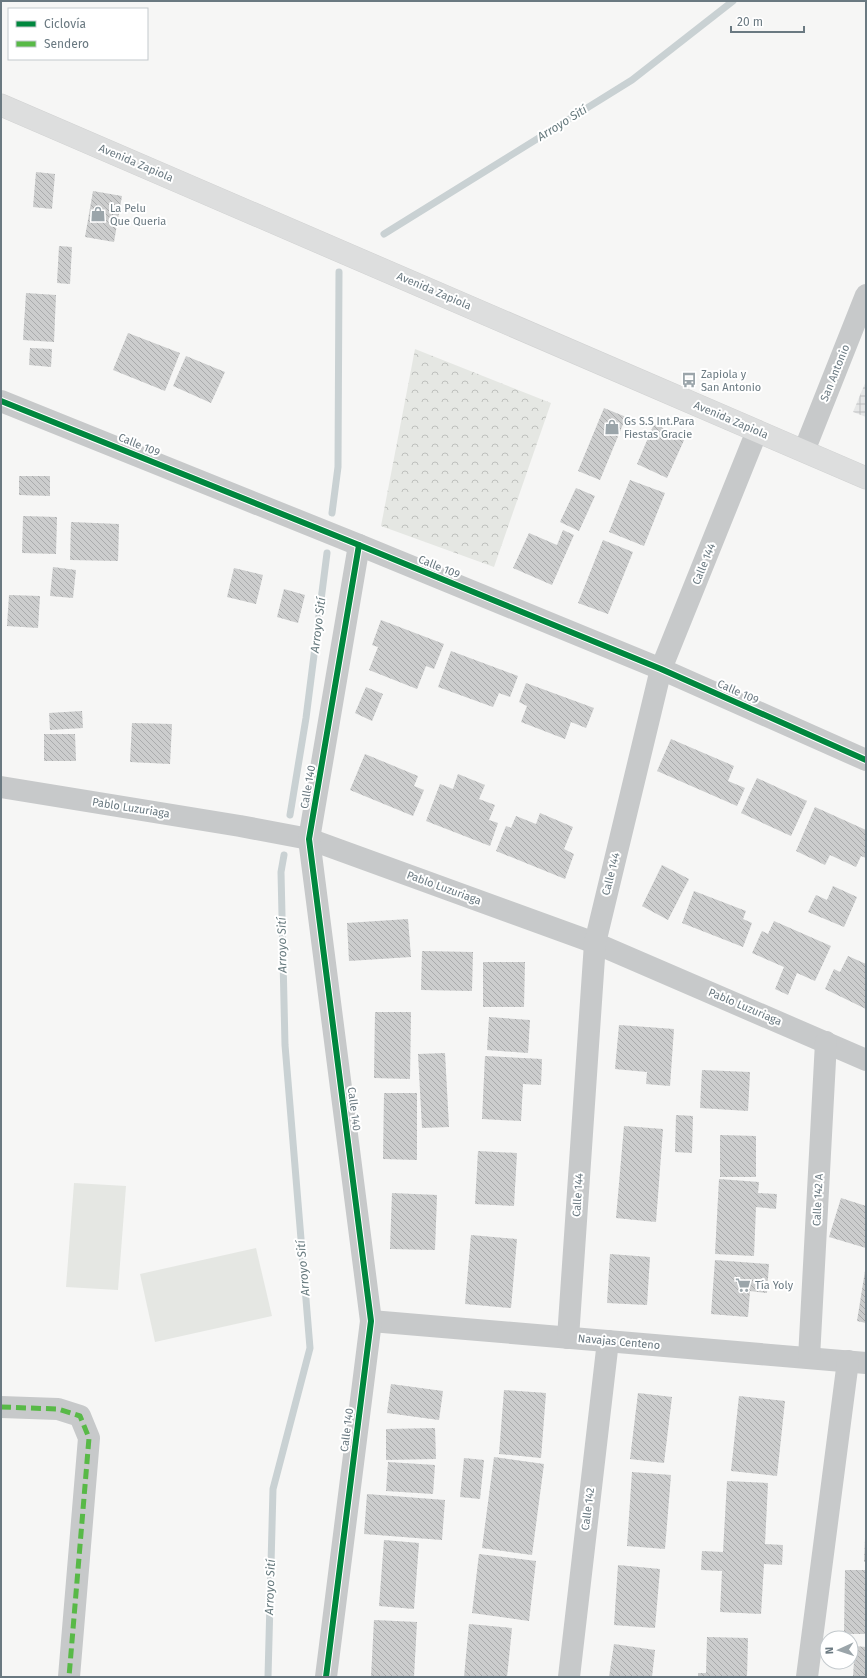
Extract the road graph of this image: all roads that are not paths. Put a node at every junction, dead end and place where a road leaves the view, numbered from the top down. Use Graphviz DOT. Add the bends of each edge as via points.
graph roads {
  1 [pos="1,105"];
  2 [pos="1,110"];
  3 [pos="866,295"];
  4 [pos="1,401"];
  5 [pos="757,431"];
  6 [pos="804,451"];
  7 [pos="866,478"];
  8 [pos="359,545"];
  9 [pos="661,669"];
  10 [pos="866,760"];
  11 [pos="1,787"];
  12 [pos="309,839"];
  13 [pos="594,943"];
  14 [pos="826,1042"];
  15 [pos="866,1060"];
  16 [pos="371,1321"];
  17 [pos="568,1338"];
  18 [pos="608,1341"];
  19 [pos="809,1358"];
  20 [pos="857,1362"];
  21 [pos="1,1407"];
  22 [pos="69,1677"];
  23 [pos="326,1677"];
  24 [pos="569,1677"];
  25 [pos="807,1677"];
  1 -- 2 [label="street"];
  1 -- 5 [label="main road, Avenida Zapiola"];
  3 -- 6 [label="street, San Antonio"];
  4 -- 8 [label="street, Calle 109"];
  5 -- 6 [label="main road, Avenida Zapiola"];
  5 -- 9 [label="street, Calle 144"];
  6 -- 7 [label="main road, Avenida Zapiola"];
  8 -- 9 [label="street, Calle 109"];
  8 -- 12 [label="street, Calle 140"];
  9 -- 10 [label="street, Calle 109"];
  9 -- 13 [label="street, Calle 144"];
  11 -- 12 [label="street, Pablo Luzuriaga"];
  12 -- 13 [label="street, Pablo Luzuriaga"];
  12 -- 16 [label="street, Calle 140"];
  13 -- 14 [label="street, Pablo Luzuriaga"];
  13 -- 17 [label="street, Calle 144"];
  14 -- 15 [label="street, Pablo Luzuriaga"];
  14 -- 19 [label="street, Calle 142 A"];
  16 -- 17 [label="street, Navajas Centeno"];
  16 -- 23 [label="street, Calle 140"];
  17 -- 18 [label="street, Navajas Centeno"];
  18 -- 19 [label="street, Navajas Centeno"];
  18 -- 24 [label="street, Calle 142"];
  19 -- 20 [label="street, Navajas Centeno"];
  20 -- 25 [label="street"];
  21 -- 22 [label="street" via="58,1408 80,1416 89,1438"];
}
